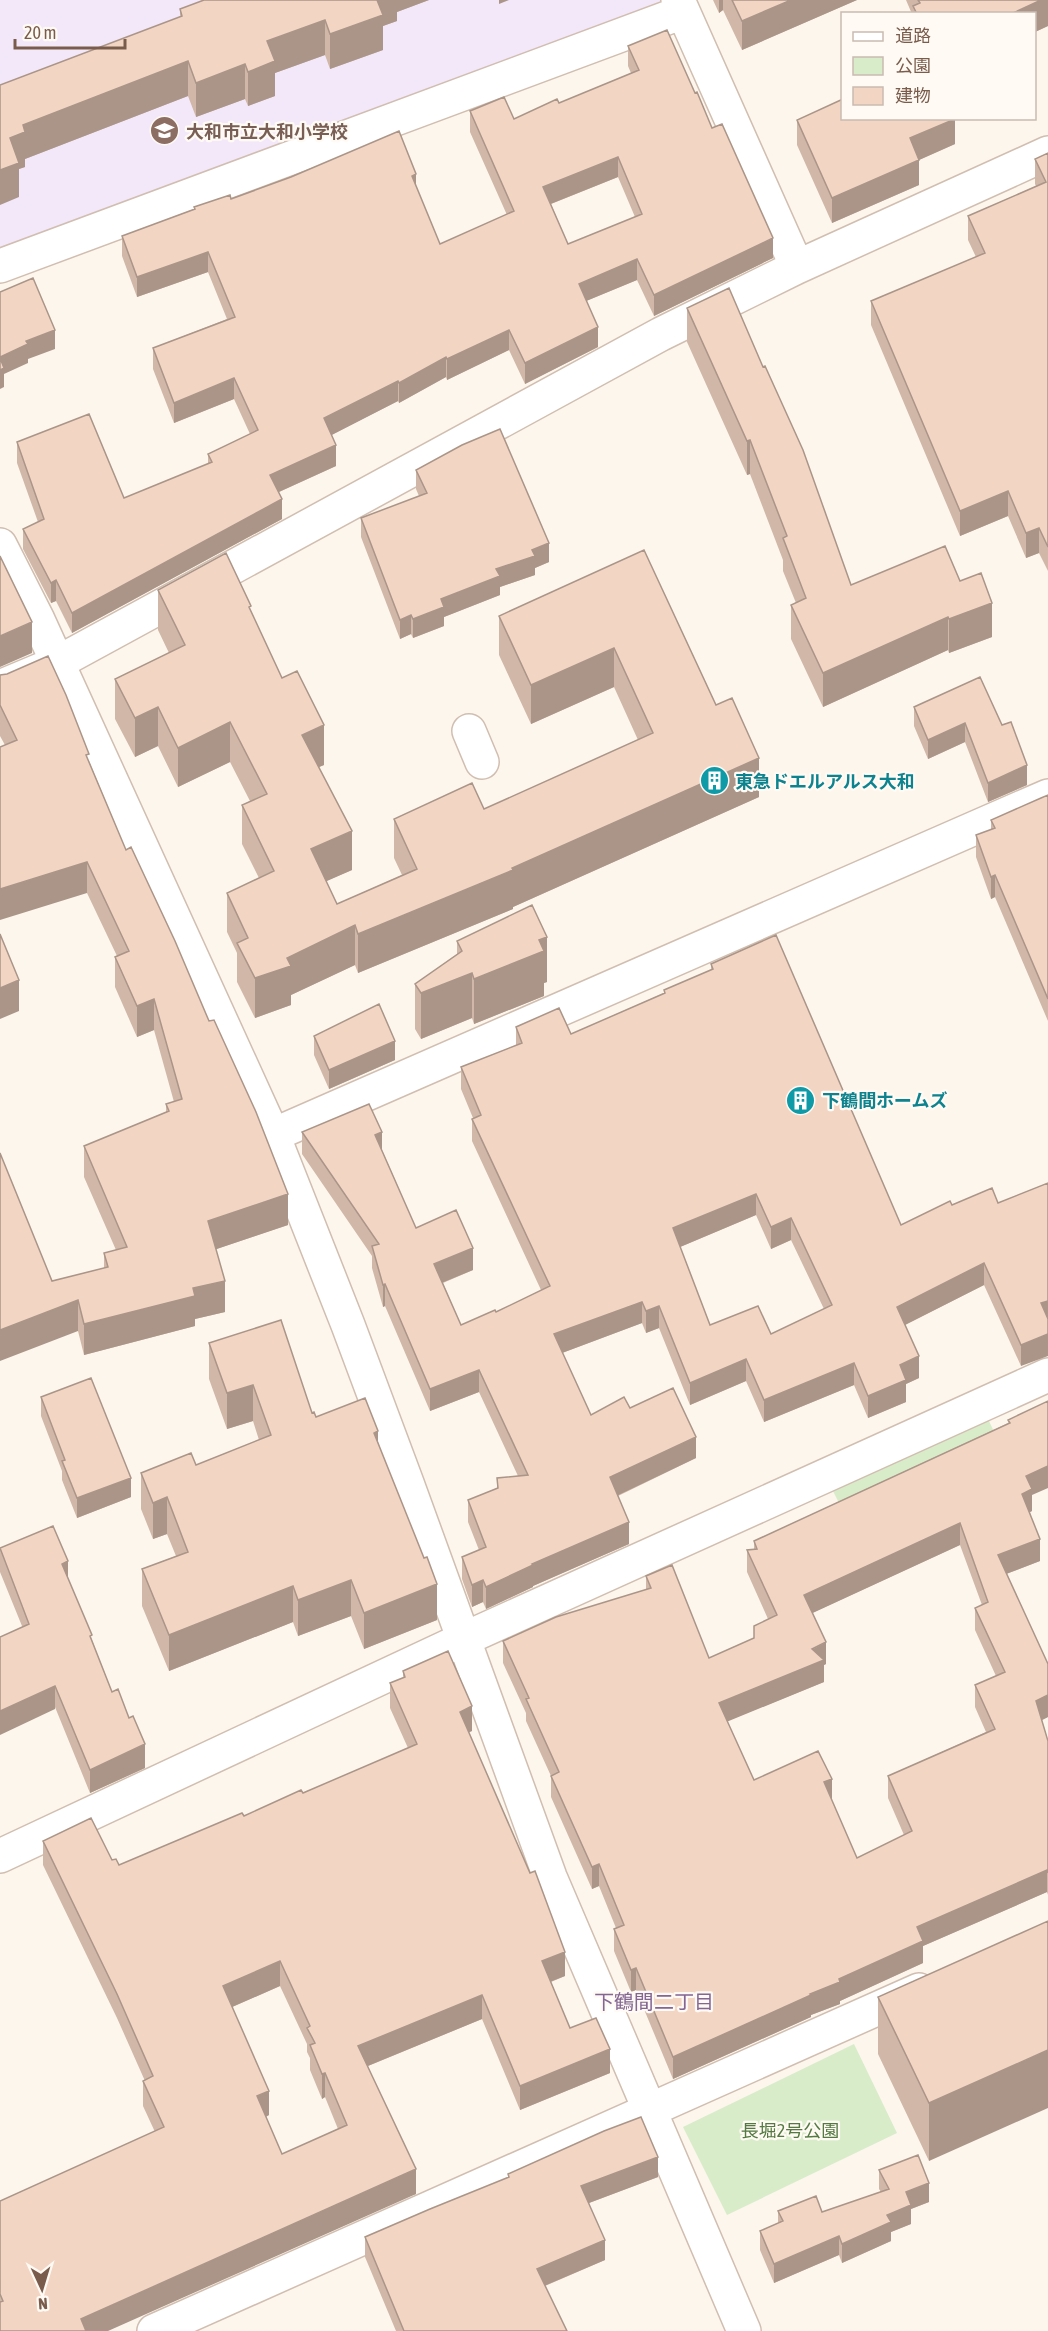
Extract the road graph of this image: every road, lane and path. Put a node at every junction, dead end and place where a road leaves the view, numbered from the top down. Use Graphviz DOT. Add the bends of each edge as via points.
graph roads {
  1 [pos="681,6"];
  2 [pos="1048,153"];
  3 [pos="0,266"];
  4 [pos="797,267"];
  5 [pos="0,544"];
  6 [pos="57,663"];
  7 [pos="0,687"];
  8 [pos="469,731"];
  9 [pos="482,762"];
  10 [pos="1048,796"];
  11 [pos="273,1135"];
  12 [pos="1048,1375"];
  13 [pos="464,1639"];
  14 [pos="0,1856"];
  15 [pos="950,1976"];
  16 [pos="648,2112"];
  17 [pos="153,2331"];
  18 [pos="744,2331"];
  1 -- 3 [label="street"];
  1 -- 4 [label="street"];
  2 -- 4 [label="street"];
  4 -- 6 [label="street" via="517,411"];
  5 -- 6 [label="street"];
  6 -- 7 [label="street"];
  6 -- 11 [label="street"];
  8 -- 9 [label="street"];
  10 -- 11 [label="street"];
  11 -- 13 [label="street"];
  12 -- 13 [label="street"];
  13 -- 14 [label="street"];
  13 -- 16 [label="street" via="550,1877"];
  15 -- 16 [label="street"];
  16 -- 17 [label="street"];
  16 -- 18 [label="street"];
}
